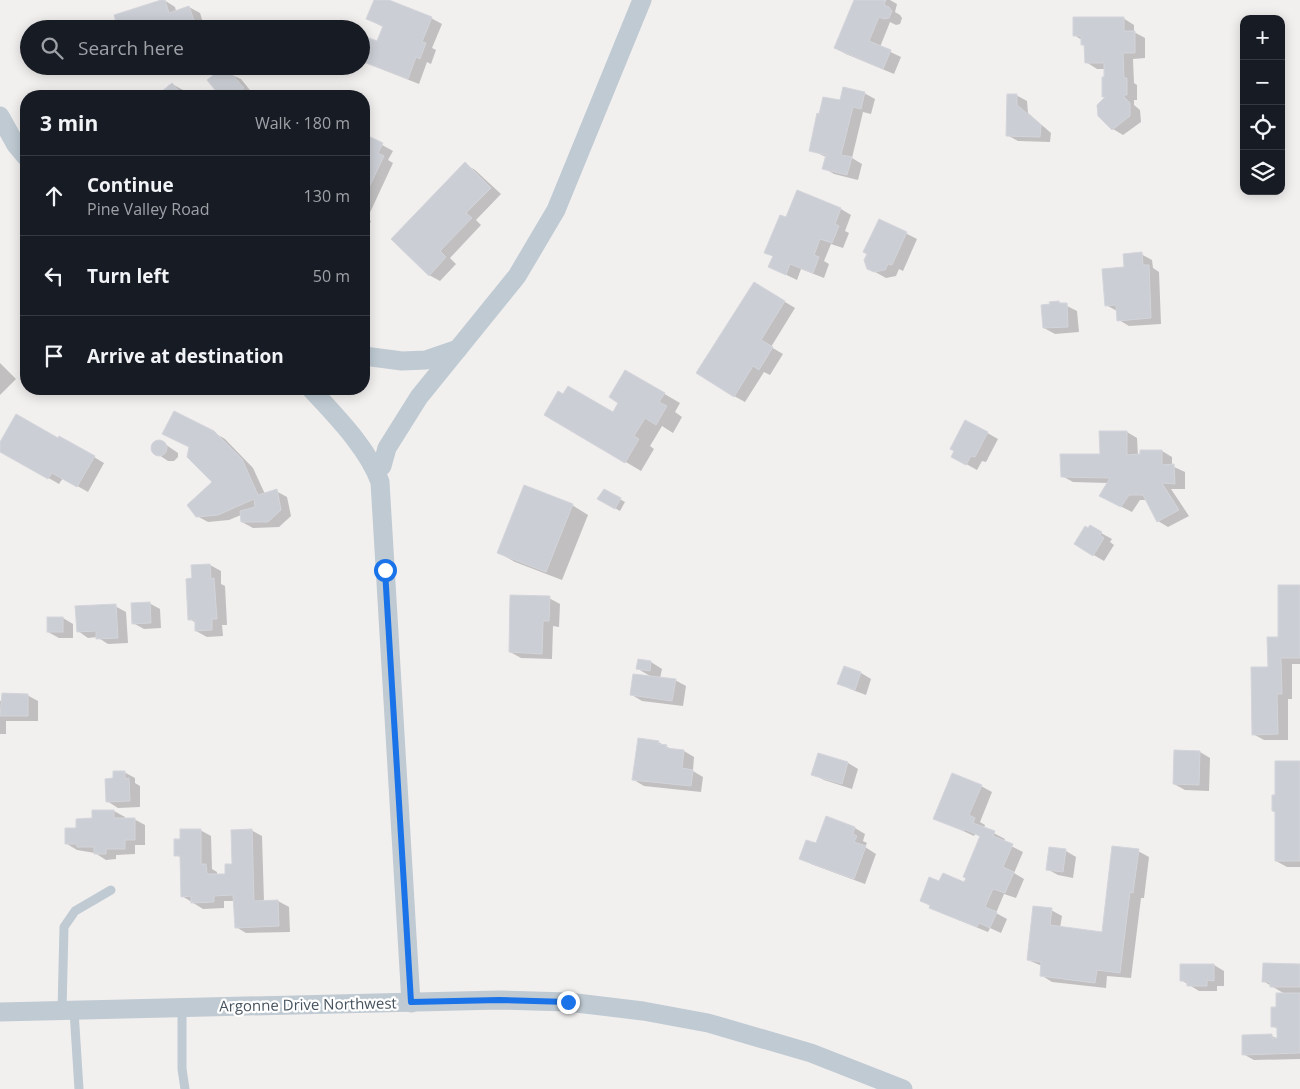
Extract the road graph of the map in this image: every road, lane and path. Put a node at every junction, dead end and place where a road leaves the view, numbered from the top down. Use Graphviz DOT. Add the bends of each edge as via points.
graph roads {
  1 [pos="642,0"];
  2 [pos="0,116"];
  3 [pos="20,150"];
  4 [pos="458,349"];
  5 [pos="370,357"];
  6 [pos="316,395"];
  7 [pos="376,470"];
  8 [pos="111,890"];
  9 [pos="411,1002"];
  10 [pos="182,1008"];
  11 [pos="68,1011"];
  12 [pos="0,1012"];
  13 [pos="79,1089"];
  14 [pos="186,1089"];
  15 [pos="902,1089"];
  1 -- 4 [label="street" via="556,210 517,276"];
  2 -- 3 [label="street"];
  4 -- 5 [label="street" via="426,360"];
  4 -- 7 [label="street" via="419,397 387,448 382,466"];
  6 -- 7 [label="street" via="364,450"];
  7 -- 9 [label="street" via="380,482"];
  8 -- 11 [label="lane" via="75,911 64,926"];
  9 -- 10 [label="street, Argonne Drive Northwest"];
  9 -- 15 [label="street, Argonne Drive Northwest" via="568,1002 643,1011 708,1023 811,1053"];
  10 -- 11 [label="street, Argonne Drive Northwest"];
  10 -- 14 [label="lane" via="182,1069"];
  11 -- 12 [label="street, Argonne Drive Northwest"];
  11 -- 13 [label="lane"];
}
